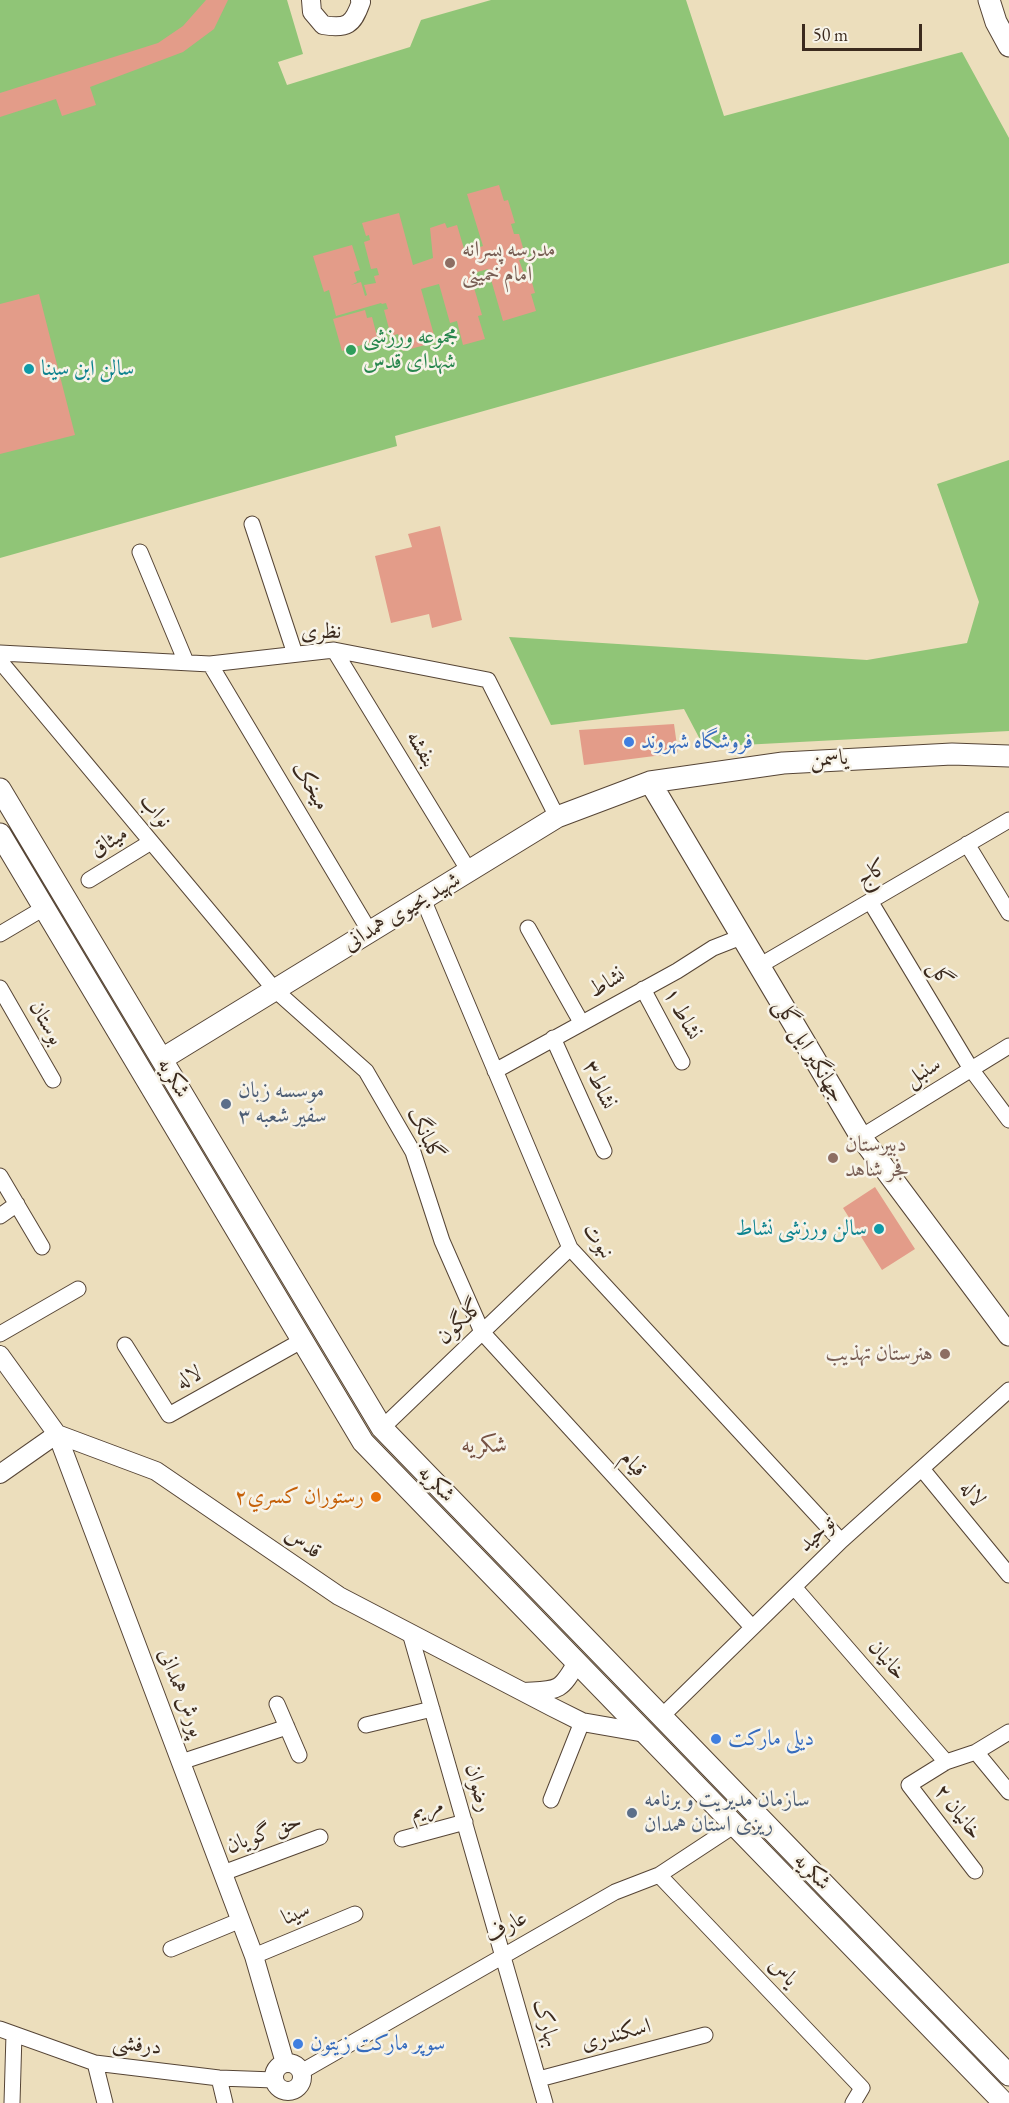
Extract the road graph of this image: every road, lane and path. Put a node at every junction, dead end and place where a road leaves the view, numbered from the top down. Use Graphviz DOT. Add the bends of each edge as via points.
graph roads {
  1 [pos="311,0"];
  2 [pos="990,0"];
  3 [pos="364,1"];
  4 [pos="1009,46"];
  5 [pos="252,524"];
  6 [pos="140,552"];
  7 [pos="334,650"];
  8 [pos="0,653"];
  9 [pos="295,654"];
  10 [pos="0,662"];
  11 [pos="186,662"];
  12 [pos="210,664"];
  13 [pos="1009,756"];
  14 [pos="650,782"];
  15 [pos="0,789"];
  16 [pos="557,817"];
  17 [pos="1009,820"];
  18 [pos="0,834"];
  19 [pos="151,842"];
  20 [pos="968,844"];
  21 [pos="469,871"];
  22 [pos="89,880"];
  23 [pos="423,899"];
  24 [pos="870,901"];
  25 [pos="44,908"];
  26 [pos="1009,913"];
  27 [pos="528,928"];
  28 [pos="370,932"];
  29 [pos="0,934"];
  30 [pos="741,937"];
  31 [pos="759,966"];
  32 [pos="0,988"];
  33 [pos="643,988"];
  34 [pos="275,990"];
  35 [pos="581,1022"];
  36 [pos="553,1038"];
  37 [pos="1009,1046"];
  38 [pos="162,1059"];
  39 [pos="682,1062"];
  40 [pos="971,1069"];
  41 [pos="495,1071"];
  42 [pos="53,1080"];
  43 [pos="1009,1120"];
  44 [pos="861,1137"];
  45 [pos="604,1151"];
  46 [pos="0,1176"];
  47 [pos="16,1204"];
  48 [pos="0,1216"];
  49 [pos="42,1246"];
  50 [pos="570,1248"];
  51 [pos="78,1289"];
  52 [pos="482,1332"];
  53 [pos="0,1334"];
  54 [pos="1009,1335"];
  55 [pos="303,1340"];
  56 [pos="124,1345"];
  57 [pos="0,1355"];
  58 [pos="1009,1390"];
  59 [pos="382,1428"];
  60 [pos="57,1434"];
  61 [pos="922,1468"];
  62 [pos="0,1474"];
  63 [pos="842,1541"];
  64 [pos="1009,1575"];
  65 [pos="794,1587"];
  66 [pos="752,1627"];
  67 [pos="410,1633"];
  68 [pos="577,1662"];
  69 [pos="523,1692"];
  70 [pos="277,1704"];
  71 [pos="432,1709"];
  72 [pos="661,1717"];
  73 [pos="582,1722"];
  74 [pos="366,1725"];
  75 [pos="287,1727"];
  76 [pos="1009,1732"];
  77 [pos="645,1733"];
  78 [pos="976,1752"];
  79 [pos="299,1755"];
  80 [pos="181,1762"];
  81 [pos="946,1762"];
  82 [pos="1009,1792"];
  83 [pos="551,1800"];
  84 [pos="465,1822"];
  85 [pos="735,1825"];
  86 [pos="321,1837"];
  87 [pos="402,1839"];
  88 [pos="975,1871"];
  89 [pos="223,1873"];
  90 [pos="659,1875"];
  91 [pos="355,1914"];
  92 [pos="241,1920"];
  93 [pos="171,1949"];
  94 [pos="504,1955"];
  95 [pos="254,1956"];
  96 [pos="7,2031"];
  97 [pos="705,2035"];
  98 [pos="95,2063"];
  99 [pos="285,2063"];
  100 [pos="1009,2075"];
  101 [pos="219,2078"];
  102 [pos="538,2079"];
  103 [pos="274,2080"];
  104 [pos="302,2088"];
  105 [pos="12,2103"];
  106 [pos="105,2103"];
  107 [pos="225,2103"];
  108 [pos="545,2103"];
  109 [pos="853,2103"];
  110 [pos="1004,2103"];
  1 -- 3 [label="street" via="312,12 323,25 340,28 355,19"];
  2 -- 4 [label="main road"];
  5 -- 9 [label="street"];
  6 -- 11 [label="street"];
  7 -- 9 [label="street, نظری"];
  7 -- 16 [label="street, نظری" via="488,680"];
  7 -- 21 [label="street, بنفشه"];
  8 -- 11 [label="street, نظری"];
  9 -- 12 [label="street, نظری"];
  10 -- 19 [label="street, نواب"];
  11 -- 12 [label="street, نظری"];
  12 -- 28 [label="street, میخک"];
  13 -- 14 [label="main road, یاسمن" via="952,754 783,762"];
  14 -- 16 [label="main road, شهید یحیوی همدانی"];
  14 -- 30 [label="main road, جهانگیر ایل گلی"];
  15 -- 38 [label="main road, شکریه"];
  16 -- 21 [label="main road, شهید یحیوی همدانی"];
  17 -- 20 [label="street, کاج"];
  18 -- 25 [label="main road, شکریه"];
  19 -- 22 [label="street, میثاق"];
  19 -- 34 [label="street, نواب"];
  20 -- 24 [label="street, کاج"];
  20 -- 26 [label="street"];
  21 -- 23 [label="main road, شهید یحیوی همدانی"];
  23 -- 28 [label="main road, شهید یحیوی همدانی"];
  23 -- 41 [label="street, نبوت"];
  24 -- 31 [label="street, کاج"];
  24 -- 40 [label="street, گل"];
  25 -- 29 [label="street"];
  25 -- 55 [label="main road, شکریه"];
  27 -- 35 [label="street"];
  28 -- 34 [label="main road, شهید یحیوی همدانی"];
  30 -- 31 [label="main road, جهانگیر ایل گلی"];
  30 -- 33 [label="street, نشاط" via="713,948"];
  31 -- 44 [label="main road, جهانگیر ایل گلی"];
  32 -- 42 [label="street, بوستان"];
  33 -- 35 [label="street, نشاط"];
  33 -- 39 [label="street, نشاط ۱"];
  34 -- 38 [label="main road, شهید یحیوی همدانی"];
  34 -- 52 [label="street, گلبانگ" via="366,1071 413,1152 442,1241"];
  35 -- 36 [label="street, نشاط"];
  36 -- 41 [label="street, نشاط"];
  36 -- 45 [label="street, نشاط۳"];
  37 -- 40 [label="street, سنبل"];
  38 -- 59 [label="main road, شکریه"];
  40 -- 43 [label="street, گل"];
  40 -- 44 [label="street, سنبل"];
  41 -- 50 [label="street, نبوت"];
  44 -- 54 [label="main road, جهانگیر ایل گلی"];
  46 -- 47 [label="street"];
  47 -- 48 [label="street"];
  47 -- 49 [label="street"];
  50 -- 52 [label="street, گلگون"];
  50 -- 63 [label="street, نبوت"];
  51 -- 53 [label="street"];
  52 -- 59 [label="street, گلگون"];
  52 -- 66 [label="street, قیام"];
  55 -- 56 [label="street, لاله" via="169,1415"];
  55 -- 68 [label="main road, شکریه" via="363,1442"];
  57 -- 60 [label="street, پورش همدانی"];
  58 -- 61 [label="street, توحید"];
  59 -- 72 [label="main road, شکریه"];
  60 -- 62 [label="street"];
  60 -- 67 [label="street, قدس" via="156,1471 339,1596"];
  60 -- 80 [label="street, پورش همدانی"];
  61 -- 63 [label="street, توحید"];
  61 -- 64 [label="street, لاله"];
  63 -- 65 [label="street, توحید"];
  65 -- 66 [label="street, توحید"];
  65 -- 81 [label="street, خانیان"];
  66 -- 72 [label="street, توحید"];
  67 -- 69 [label="street, قدس"];
  67 -- 71 [label="street, رضوان"];
  68 -- 69 [label="street" via="566,1683 554,1690"];
  68 -- 77 [label="main road, شکریه"];
  69 -- 73 [label="street, قدس"];
  70 -- 75 [label="street"];
  71 -- 74 [label="street"];
  71 -- 84 [label="street, رضوان"];
  72 -- 100 [label="main road, شکریه"];
  73 -- 77 [label="street, قدس"];
  73 -- 83 [label="street"];
  75 -- 79 [label="street"];
  75 -- 80 [label="street"];
  76 -- 78 [label="street, خانیان ۲"];
  77 -- 85 [label="main road, شکریه"];
  78 -- 81 [label="street, خانیان ۲"];
  78 -- 82 [label="street"];
  80 -- 89 [label="street, پورش همدانی"];
  81 -- 88 [label="street, خانیان ۲" via="909,1785"];
  84 -- 87 [label="street, مریم"];
  84 -- 94 [label="street, رضوان"];
  85 -- 90 [label="street, عارف"];
  85 -- 110 [label="main road, شکریه"];
  86 -- 89 [label="street, حق گویان"];
  89 -- 92 [label="street, پورش همدانی"];
  90 -- 94 [label="street, عارف" via="615,1892"];
  90 -- 109 [label="street, یاس" via="862,2088"];
  91 -- 95 [label="street, سینا"];
  92 -- 93 [label="street"];
  92 -- 95 [label="street, پورش همدانی"];
  94 -- 102 [label="street, بهارک"];
  94 -- 104 [label="street, عارف"];
  95 -- 99 [label="street, پورش همدانی"];
  96 -- 98 [label="street, درفشی"];
  96 -- 105 [label="street"];
  97 -- 102 [label="street, اسکندری"];
  98 -- 101 [label="street, درفشی"];
  98 -- 106 [label="street"];
  99 -- 103 [label="street" via="276,2069"];
  99 -- 104 [label="street" via="295,2064"];
  101 -- 103 [label="street, درفشی"];
  101 -- 107 [label="street"];
  102 -- 108 [label="street, بهارک"];
  103 -- 104 [label="street" via="280,2090"];
}
